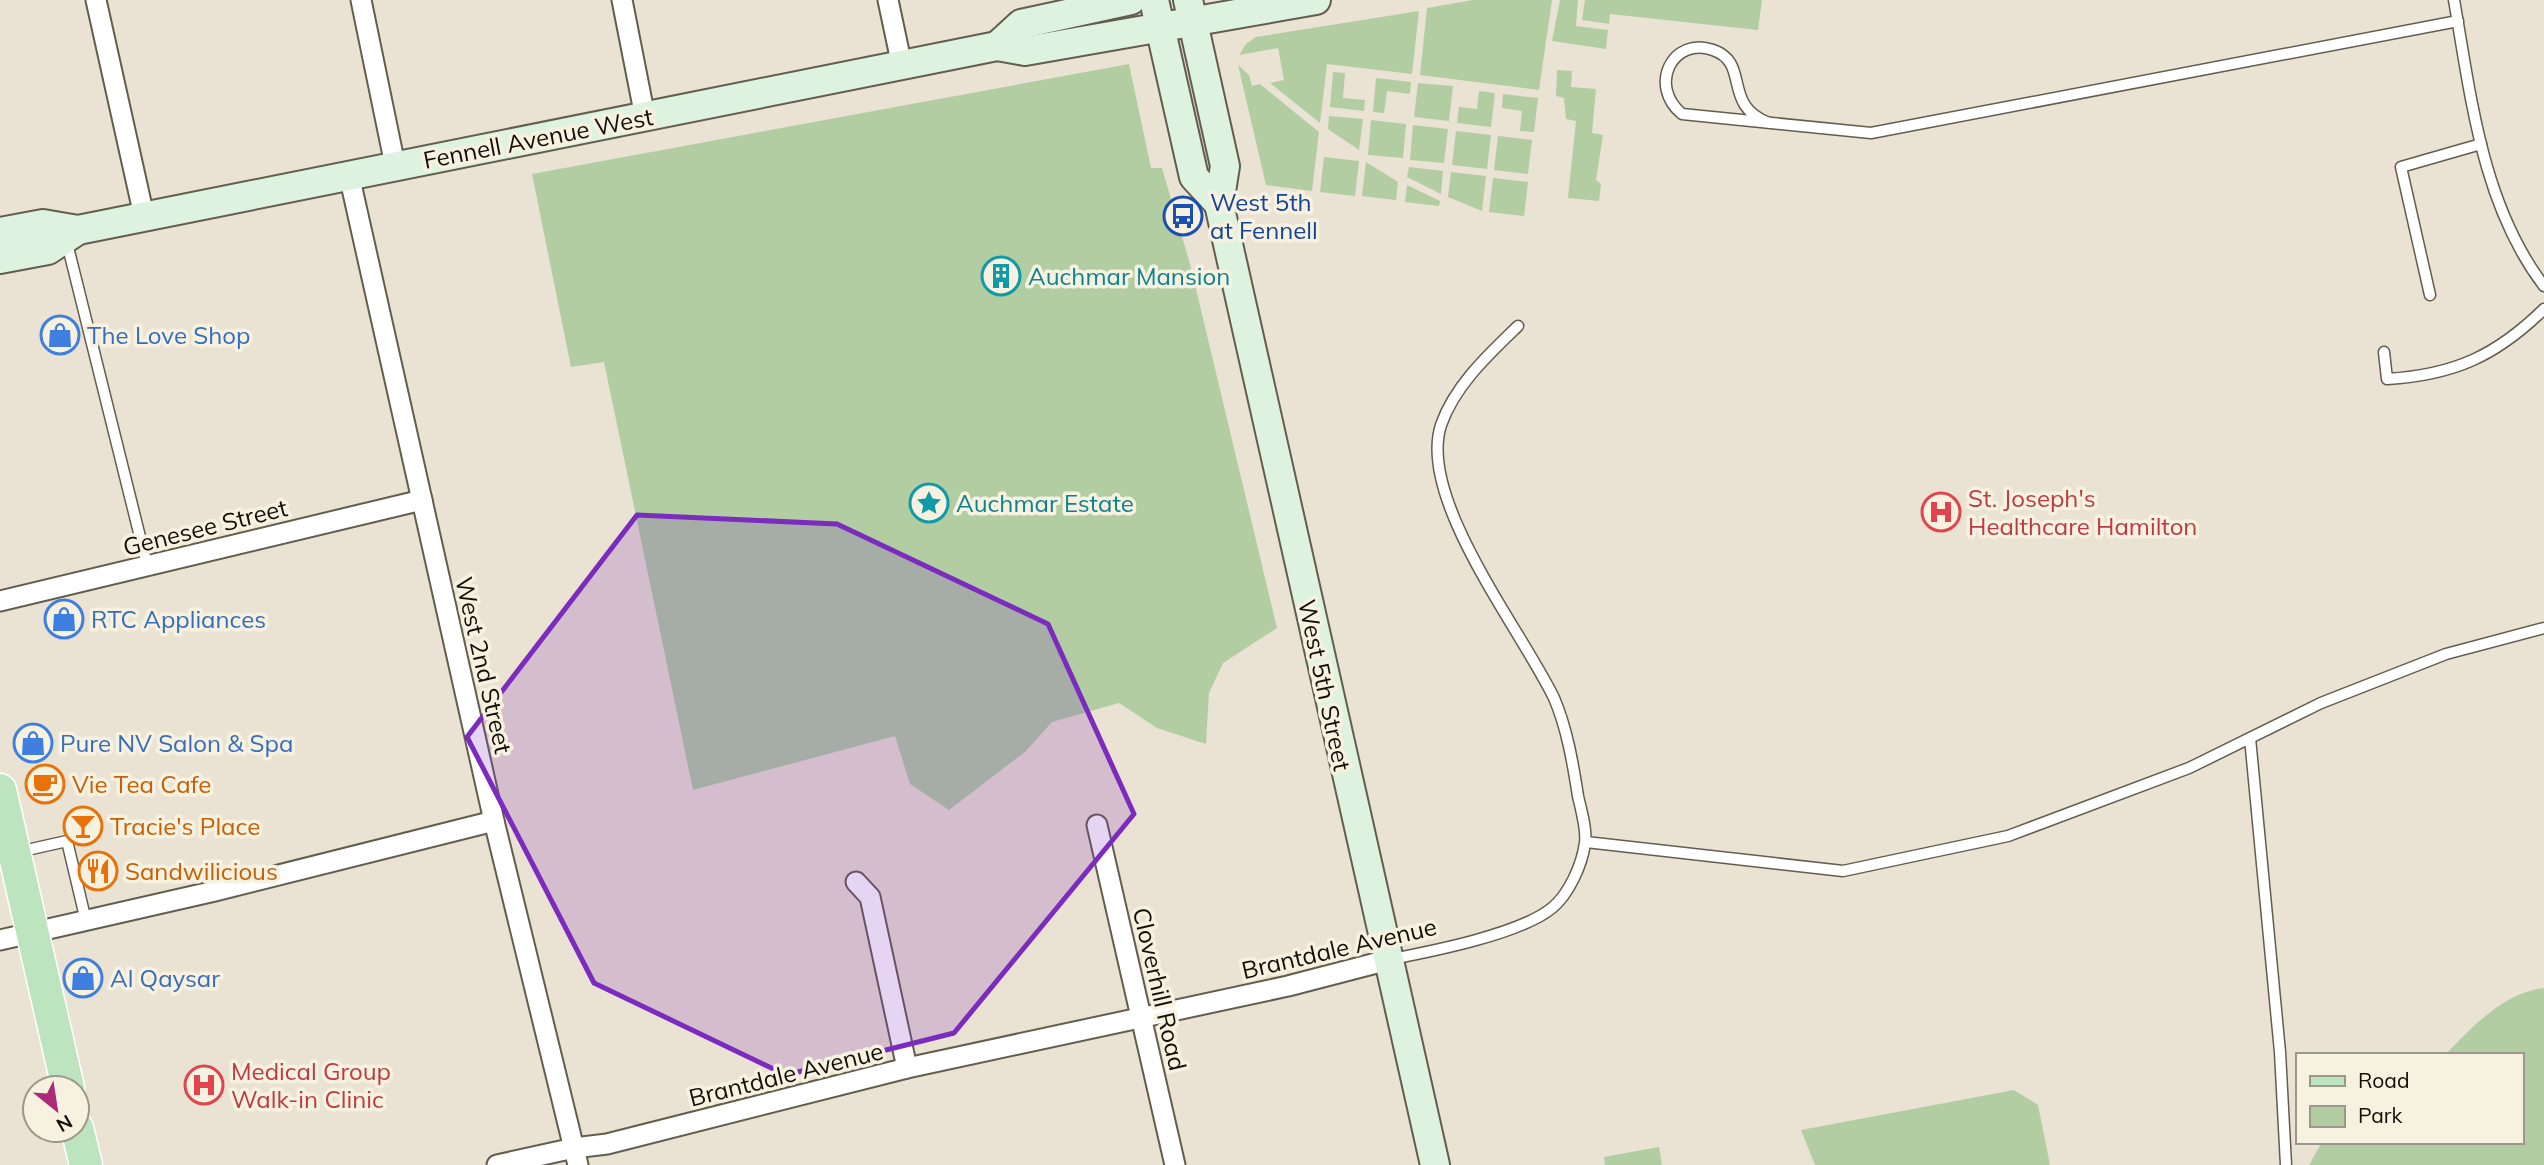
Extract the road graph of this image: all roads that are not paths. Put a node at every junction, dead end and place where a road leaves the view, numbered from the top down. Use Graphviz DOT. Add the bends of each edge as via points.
graph roads {
  1 [pos="96,0"];
  2 [pos="361,0"];
  3 [pos="622,0"];
  4 [pos="888,0"];
  5 [pos="1131,0"];
  6 [pos="1154,0"];
  7 [pos="1317,0"];
  8 [pos="2454,0"];
  9 [pos="1191,11"];
  10 [pos="2458,21"];
  11 [pos="1160,27"];
  12 [pos="997,46"];
  13 [pos="902,66"];
  14 [pos="645,117"];
  15 [pos="1769,123"];
  16 [pos="2481,144"];
  17 [pos="395,166"];
  18 [pos="349,175"];
  19 [pos="1219,204"];
  20 [pos="144,216"];
  21 [pos="0,232"];
  22 [pos="72,234"];
  23 [pos="0,259"];
  24 [pos="2544,286"];
  25 [pos="2430,295"];
  26 [pos="2544,309"];
  27 [pos="1518,326"];
  28 [pos="2384,352"];
  29 [pos="422,500"];
  30 [pos="147,565"];
  31 [pos="0,601"];
  32 [pos="2544,628"];
  33 [pos="2250,738"];
  34 [pos="0,790"];
  35 [pos="494,821"];
  36 [pos="1097,825"];
  37 [pos="1586,842"];
  38 [pos="14,852"];
  39 [pos="856,882"];
  40 [pos="86,922"];
  41 [pos="33,934"];
  42 [pos="0,940"];
  43 [pos="1388,960"];
  44 [pos="1141,1017"];
  45 [pos="907,1068"];
  46 [pos="65,1074"];
  47 [pos="81,1144"];
  48 [pos="576,1156"];
  49 [pos="86,1165"];
  50 [pos="497,1165"];
  51 [pos="1175,1165"];
  52 [pos="1435,1165"];
  53 [pos="2286,1165"];
  1 -- 20 [label="street"];
  2 -- 17 [label="street"];
  3 -- 14 [label="street"];
  4 -- 13 [label="street"];
  5 -- 12 [label="main road, Fennell Avenue West" via="1021,24"];
  6 -- 11 [label="main road"];
  7 -- 9 [label="main road, Fennell Avenue West"];
  8 -- 10 [label="lane"];
  9 -- 11 [label="main road, Fennell Avenue West"];
  9 -- 19 [label="main road, West 5th Street" via="1225,166"];
  10 -- 15 [label="lane" via="1897,130 1871,133"];
  10 -- 16 [label="lane"];
  11 -- 12 [label="main road, Fennell Avenue West" via="1025,51"];
  11 -- 19 [label="main road" via="1194,177"];
  12 -- 13 [label="main road, Fennell Avenue West"];
  13 -- 14 [label="main road, Fennell Avenue West"];
  14 -- 17 [label="main road, Fennell Avenue West"];
  15 -- 15 [label="lane" via="1682,114 1666,96 1665,74 1671,63 1689,50 1721,54 1735,71 1742,105"];
  16 -- 24 [label="lane" via="2496,199"];
  16 -- 25 [label="lane" via="2401,167"];
  17 -- 18 [label="main road, Fennell Avenue West"];
  18 -- 20 [label="main road, Fennell Avenue West"];
  18 -- 29 [label="street, West 2nd Street"];
  19 -- 43 [label="main road, West 5th Street"];
  20 -- 22 [label="main road, Fennell Avenue West"];
  21 -- 22 [label="main road, Fennell Avenue West" via="43,224"];
  22 -- 23 [label="main road, Fennell Avenue West" via="48,250"];
  22 -- 30 [label="lane"];
  26 -- 28 [label="lane" via="2496,349 2428,377 2387,379"];
  27 -- 37 [label="lane" via="1483,359 1454,398 1441,426 1437,464 1478,567 1555,701"];
  29 -- 30 [label="street, Genesee Street"];
  29 -- 35 [label="street, West 2nd Street"];
  30 -- 31 [label="street, Genesee Street"];
  32 -- 33 [label="lane" via="2446,654 2321,703"];
  33 -- 37 [label="lane" via="2189,768 2031,829 1843,870"];
  33 -- 53 [label="lane" via="2280,1052"];
  34 -- 38 [label="main road"];
  35 -- 40 [label="street"];
  35 -- 48 [label="street, West 2nd Street"];
  36 -- 44 [label="street, Cloverhill Road"];
  37 -- 43 [label="lane, Brantdale Avenue" via="1567,892 1535,919 1459,945"];
  38 -- 40 [label="lane" via="66,841"];
  38 -- 41 [label="main road"];
  39 -- 45 [label="street" via="870,897"];
  40 -- 41 [label="street"];
  41 -- 42 [label="street"];
  41 -- 46 [label="main road"];
  43 -- 44 [label="street, Brantdale Avenue"];
  43 -- 52 [label="main road, West 5th Street"];
  44 -- 45 [label="street, Brantdale Avenue"];
  44 -- 51 [label="street, Cloverhill Road"];
  45 -- 48 [label="street, Brantdale Avenue" via="607,1144"];
  47 -- 49 [label="main road"];
  48 -- 50 [label="street, Brantdale Avenue"];
}
